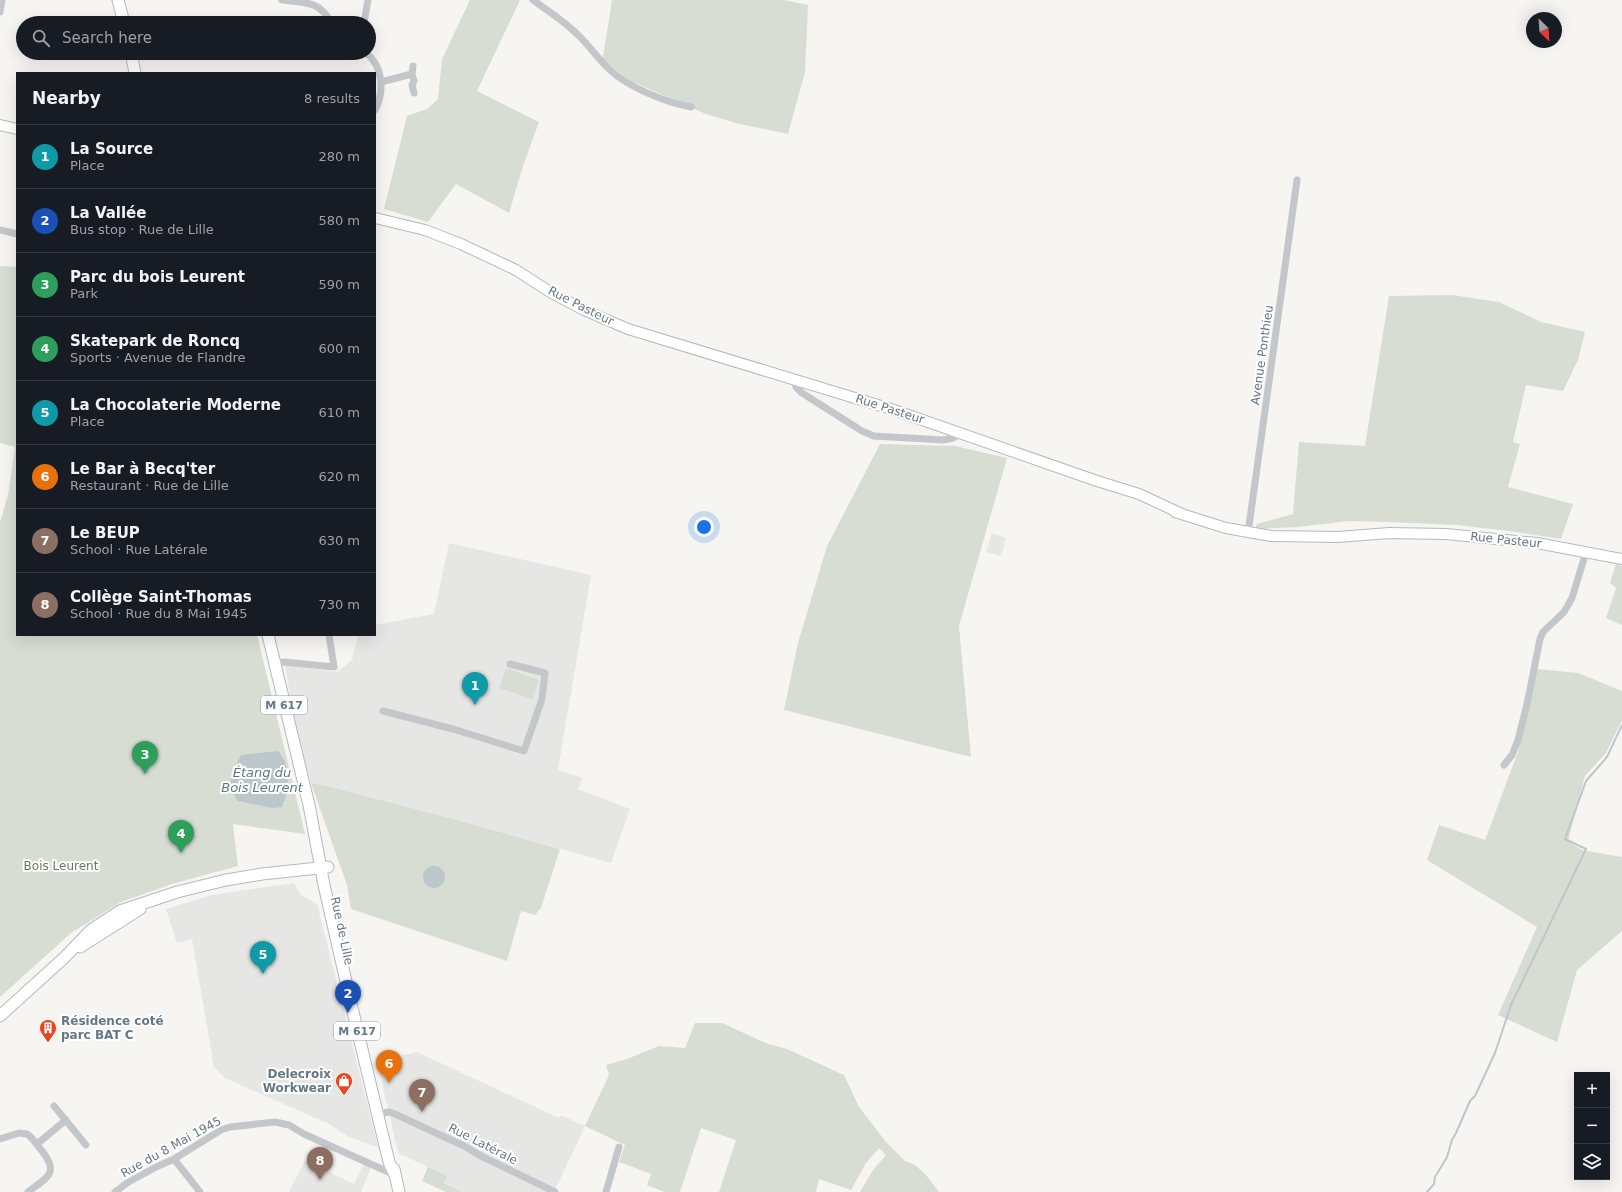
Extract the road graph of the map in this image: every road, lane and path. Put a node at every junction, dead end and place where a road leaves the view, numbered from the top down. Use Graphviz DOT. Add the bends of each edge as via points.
graph roads {
  1 [pos="2,0"];
  2 [pos="118,0"];
  3 [pos="282,0"];
  4 [pos="368,0"];
  5 [pos="533,0"];
  6 [pos="0,12"];
  7 [pos="122,16"];
  8 [pos="328,16"];
  9 [pos="365,16"];
  10 [pos="132,60"];
  11 [pos="373,60"];
  12 [pos="413,66"];
  13 [pos="135,72"];
  14 [pos="412,74"];
  15 [pos="381,82"];
  16 [pos="414,93"];
  17 [pos="376,107"];
  18 [pos="691,107"];
  19 [pos="0,125"];
  20 [pos="16,129"];
  21 [pos="1297,180"];
  22 [pos="376,218"];
  23 [pos="0,230"];
  24 [pos="16,234"];
  25 [pos="794,379"];
  26 [pos="962,433"];
  27 [pos="1248,533"];
  28 [pos="1586,552"];
  29 [pos="1622,559"];
  30 [pos="268,636"];
  31 [pos="329,636"];
  32 [pos="274,664"];
  33 [pos="510,664"];
  34 [pos="384,711"];
  35 [pos="1504,765"];
  36 [pos="324,868"];
  37 [pos="0,1016"];
  38 [pos="54,1106"];
  39 [pos="380,1114"];
  40 [pos="66,1120"];
  41 [pos="0,1139"];
  42 [pos="37,1144"];
  43 [pos="86,1145"];
  44 [pos="619,1146"];
  45 [pos="174,1159"];
  46 [pos="395,1175"];
  47 [pos="198,1191"];
  48 [pos="28,1192"];
  49 [pos="116,1192"];
  50 [pos="399,1192"];
  51 [pos="555,1192"];
  52 [pos="606,1192"];
  1 -- 6 [label="street"];
  2 -- 7 [label="main road"];
  3 -- 8 [label="street" via="317,6"];
  4 -- 9 [label="street"];
  5 -- 18 [label="street" via="574,30 606,66 624,81 675,104"];
  10 -- 13 [label="main road"];
  11 -- 15 [label="street"];
  12 -- 14 [label="street"];
  14 -- 15 [label="street"];
  14 -- 16 [label="street"];
  15 -- 17 [label="street"];
  19 -- 20 [label="main road"];
  21 -- 27 [label="street, Avenue Ponthieu"];
  22 -- 25 [label="main road, Rue Pasteur" via="425,230 461,244 516,270 584,310 628,329"];
  23 -- 24 [label="street"];
  25 -- 26 [label="main road, Rue Pasteur" via="891,408"];
  25 -- 26 [label="street, Rue Pasteur" via="796,387 802,393 874,436 943,440"];
  26 -- 27 [label="main road, Rue Pasteur" via="1097,481 1163,510"];
  27 -- 28 [label="main road, Rue Pasteur" via="1278,537 1315,536 1353,530 1429,533 1500,538"];
  28 -- 29 [label="main road, Rue Pasteur"];
  28 -- 35 [label="street" via="1570,602 1541,635 1518,740 1512,755"];
  30 -- 32 [label="main road, Rue de Lille / M 617"];
  31 -- 32 [label="street" via="334,667 284,662"];
  32 -- 36 [label="main road, Rue de Lille / M 617"];
  33 -- 34 [label="street" via="545,673 542,699 524,751 453,728"];
  36 -- 37 [label="main road" via="240,877 199,886 139,909 65,957"];
  36 -- 39 [label="main road, Rue de Lille / M 617"];
  38 -- 40 [label="street"];
  39 -- 46 [label="main road, Rue de Lille / M 617" via="389,1162"];
  39 -- 51 [label="street, Rue Latérale" via="396,1114"];
  40 -- 42 [label="street"];
  40 -- 43 [label="street"];
  41 -- 42 [label="street" via="24,1133"];
  42 -- 48 [label="street" via="52,1168 48,1176"];
  44 -- 52 [label="street"];
  45 -- 46 [label="street, Rue du 8 Mai 1945" via="224,1128 279,1122"];
  45 -- 47 [label="street"];
  45 -- 49 [label="street, Rue du 8 Mai 1945" via="127,1183"];
  46 -- 50 [label="main road, Rue de Lille / M 617"];
}
